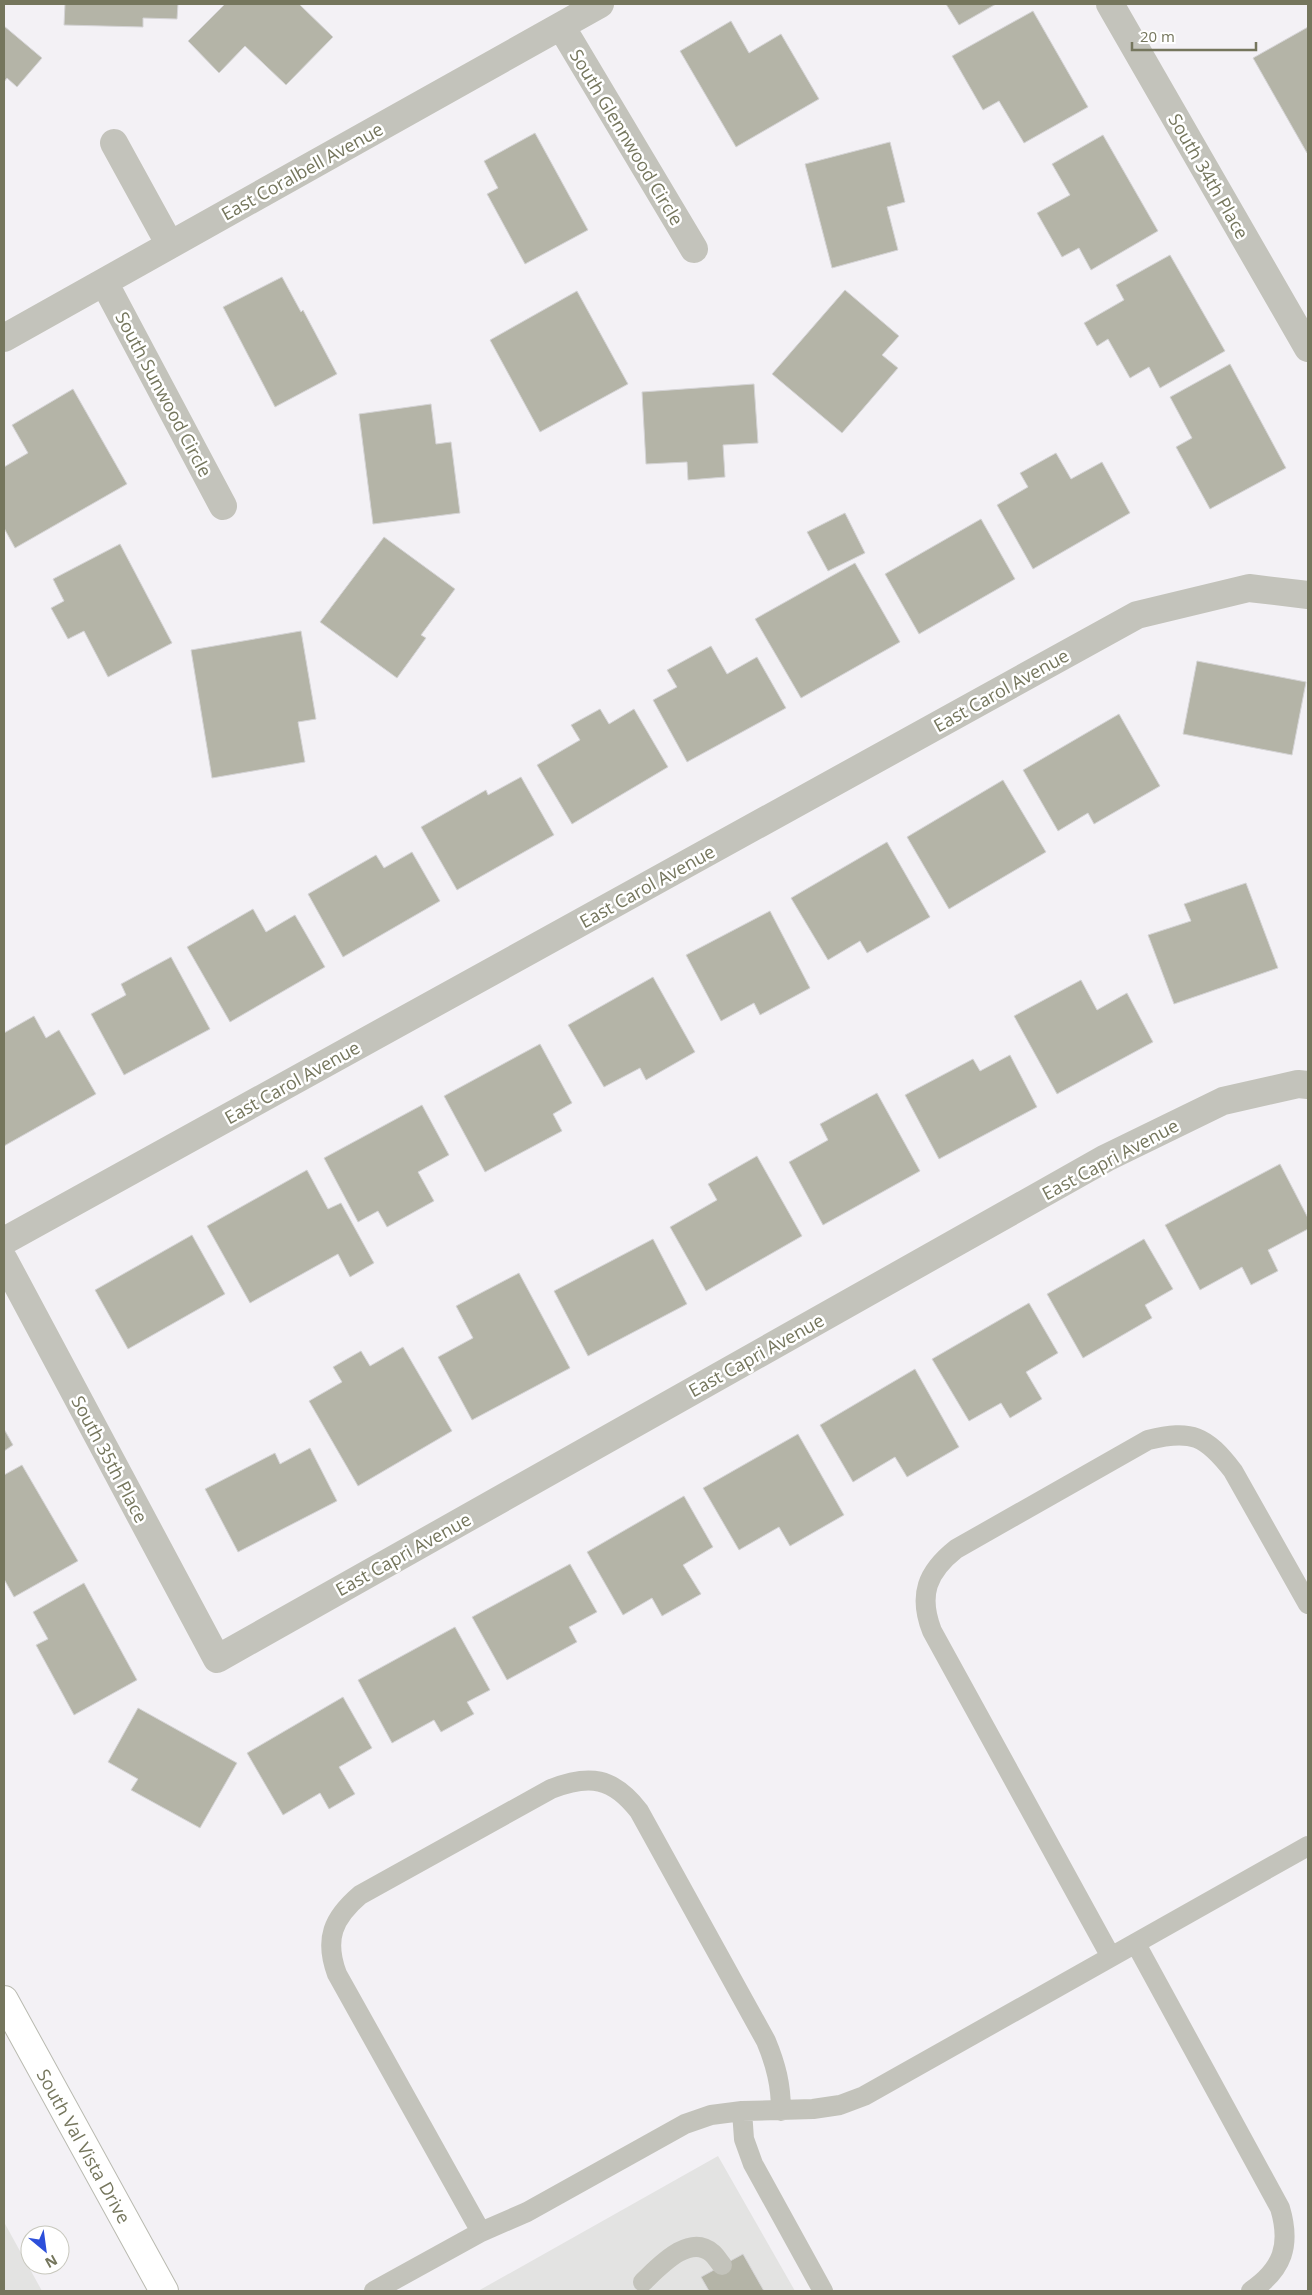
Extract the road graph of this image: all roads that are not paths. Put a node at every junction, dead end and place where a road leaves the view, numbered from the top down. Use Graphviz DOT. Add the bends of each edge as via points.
graph roads {
  1 [pos="600,4"];
  2 [pos="1110,4"];
  3 [pos="561,26"];
  4 [pos="114,142"];
  5 [pos="170,245"];
  6 [pos="694,248"];
  7 [pos="104,282"];
  8 [pos="4,338"];
  9 [pos="1308,348"];
  10 [pos="223,506"];
  11 [pos="1308,595"];
  12 [pos="1308,1085"];
  13 [pos="4,1241"];
  14 [pos="4,1260"];
  15 [pos="1308,1604"];
  16 [pos="217,1658"];
  17 [pos="1308,1846"];
  18 [pos="1136,1944"];
  19 [pos="1111,1957"];
  20 [pos="4,2000"];
  21 [pos="742,2111"];
  22 [pos="781,2111"];
  23 [pos="481,2232"];
  24 [pos="722,2265"];
  25 [pos="643,2282"];
  26 [pos="164,2291"];
  27 [pos="374,2291"];
  28 [pos="823,2291"];
  29 [pos="1250,2291"];
  1 -- 3 [label="street, East Coralbell Avenue"];
  2 -- 9 [label="street, South 34th Place"];
  3 -- 5 [label="street, East Coralbell Avenue"];
  3 -- 6 [label="street, South Glennwood Circle"];
  4 -- 5 [label="street"];
  5 -- 7 [label="street, East Coralbell Avenue"];
  7 -- 8 [label="street, East Coralbell Avenue"];
  7 -- 10 [label="street, South Sunwood Circle"];
  11 -- 13 [label="street, East Carol Avenue" via="1249,588 1137,615"];
  12 -- 16 [label="street, East Capri Avenue" via="1298,1084 1222,1101 1106,1158"];
  14 -- 16 [label="street, South 35th Place"];
  15 -- 19 [label="lane" via="1228,1464 1197,1437 1173,1434 1148,1440 956,1549 934,1570 927,1585 925,1601 926,1617 932,1631"];
  17 -- 18 [label="lane"];
  18 -- 19 [label="lane"];
  18 -- 29 [label="lane" via="1280,2208 1285,2224 1282,2257 1272,2272"];
  19 -- 22 [label="lane" via="864,2096 840,2105"];
  20 -- 26 [label="main road, South Val Vista Drive"];
  21 -- 22 [label="lane"];
  21 -- 23 [label="lane" via="711,2115 685,2124 527,2212"];
  21 -- 28 [label="lane" via="744,2139 753,2164"];
  22 -- 23 [label="lane" via="776,2064 766,2041 639,1811 615,1787 600,1781 583,1780 551,1789 360,1895 337,1919 330,1946 337,1974"];
  23 -- 27 [label="lane"];
  24 -- 25 [label="lane" via="712,2252 698,2247 675,2252"];
}
